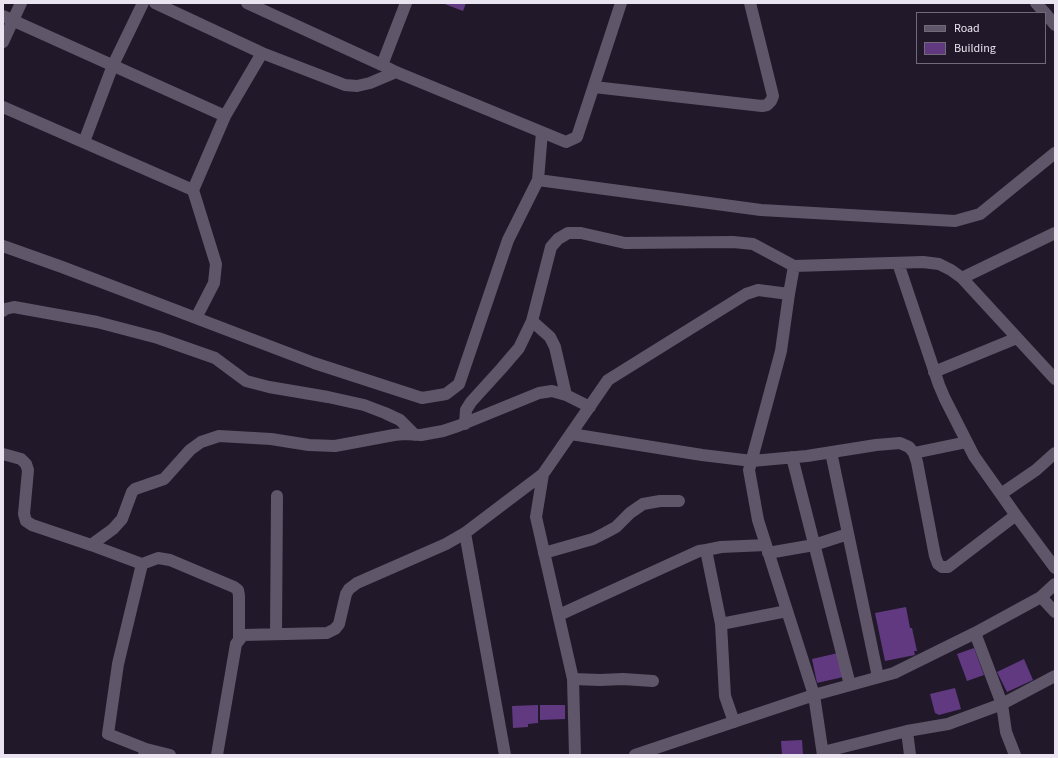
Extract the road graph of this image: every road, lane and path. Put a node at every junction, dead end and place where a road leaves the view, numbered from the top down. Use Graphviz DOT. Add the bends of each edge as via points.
graph roads {
  1 [pos="20,3"];
  2 [pos="143,3"];
  3 [pos="155,3"];
  4 [pos="247,3"];
  5 [pos="406,3"];
  6 [pos="621,3"];
  7 [pos="750,3"];
  8 [pos="1036,3"];
  9 [pos="1044,12"];
  10 [pos="1046,14"];
  11 [pos="8,18"];
  12 [pos="1055,25"];
  13 [pos="3,42"];
  14 [pos="262,53"];
  15 [pos="113,65"];
  16 [pos="382,65"];
  17 [pos="396,72"];
  18 [pos="594,87"];
  19 [pos="3,107"];
  20 [pos="225,116"];
  21 [pos="542,132"];
  22 [pos="84,142"];
  23 [pos="1055,153"];
  24 [pos="538,180"];
  25 [pos="193,190"];
  26 [pos="1055,232"];
  27 [pos="3,246"];
  28 [pos="898,263"];
  29 [pos="794,266"];
  30 [pos="962,278"];
  31 [pos="789,294"];
  32 [pos="3,311"];
  33 [pos="196,318"];
  34 [pos="532,321"];
  35 [pos="1017,338"];
  36 [pos="934,372"];
  37 [pos="1052,372"];
  38 [pos="566,395"];
  39 [pos="590,407"];
  40 [pos="465,424"];
  41 [pos="570,434"];
  42 [pos="415,435"];
  43 [pos="967,442"];
  44 [pos="831,452"];
  45 [pos="914,453"];
  46 [pos="1055,453"];
  47 [pos="3,454"];
  48 [pos="792,457"];
  49 [pos="752,461"];
  50 [pos="543,474"];
  51 [pos="1001,494"];
  52 [pos="277,496"];
  53 [pos="679,501"];
  54 [pos="1015,514"];
  55 [pos="465,533"];
  56 [pos="848,534"];
  57 [pos="91,545"];
  58 [pos="814,545"];
  59 [pos="767,549"];
  60 [pos="706,550"];
  61 [pos="544,553"];
  62 [pos="142,564"];
  63 [pos="1055,568"];
  64 [pos="1055,584"];
  65 [pos="1041,597"];
  66 [pos="787,611"];
  67 [pos="1055,612"];
  68 [pos="559,615"];
  69 [pos="721,624"];
  70 [pos="975,633"];
  71 [pos="276,634"];
  72 [pos="239,639"];
  73 [pos="1055,676"];
  74 [pos="878,678"];
  75 [pos="573,679"];
  76 [pos="653,681"];
  77 [pos="850,685"];
  78 [pos="814,694"];
  79 [pos="1002,704"];
  80 [pos="734,722"];
  81 [pos="907,731"];
  82 [pos="145,752"];
  83 [pos="823,754"];
  84 [pos="170,755"];
  85 [pos="217,755"];
  86 [pos="505,755"];
  87 [pos="575,755"];
  88 [pos="635,755"];
  89 [pos="910,755"];
  90 [pos="1015,755"];
  1 -- 11 [label="street"];
  2 -- 15 [label="street"];
  3 -- 14 [label="street"];
  4 -- 16 [label="street"];
  5 -- 16 [label="street"];
  6 -- 18 [label="street"];
  7 -- 18 [label="street" via="773,96 767,105"];
  8 -- 9 [label="street"];
  10 -- 12 [label="street"];
  11 -- 13 [label="street"];
  11 -- 15 [label="street"];
  14 -- 17 [label="street" via="345,85 370,83"];
  14 -- 20 [label="street"];
  15 -- 20 [label="street"];
  15 -- 22 [label="street"];
  16 -- 17 [label="street"];
  17 -- 21 [label="street"];
  18 -- 21 [label="street" via="577,136 566,142"];
  19 -- 22 [label="street"];
  20 -- 25 [label="street"];
  21 -- 24 [label="street"];
  22 -- 25 [label="street"];
  23 -- 24 [label="street" via="980,214 955,221 761,210"];
  24 -- 33 [label="street" via="508,240 459,384 446,394 422,398 314,363"];
  25 -- 33 [label="street" via="216,264 214,283"];
  26 -- 30 [label="street"];
  27 -- 33 [label="street"];
  28 -- 29 [label="street"];
  28 -- 30 [label="street" via="939,264"];
  28 -- 36 [label="street"];
  29 -- 31 [label="street"];
  29 -- 34 [label="street" via="753,244 625,243 581,233 568,233 551,247"];
  30 -- 35 [label="street"];
  31 -- 39 [label="street" via="758,290 746,294 608,380"];
  31 -- 49 [label="street" via="781,351"];
  32 -- 42 [label="street" via="14,307 96,322 158,338 215,358 246,381 328,397 386,413 400,420"];
  34 -- 38 [label="street" via="550,337 555,347"];
  34 -- 40 [label="street" via="518,348 468,405"];
  35 -- 36 [label="street"];
  35 -- 37 [label="street"];
  36 -- 43 [label="street"];
  38 -- 39 [label="street"];
  38 -- 40 [label="street" via="552,391 539,393"];
  39 -- 41 [label="street"];
  40 -- 42 [label="street" via="443,431"];
  41 -- 49 [label="street"];
  41 -- 50 [label="street"];
  42 -- 57 [label="street" via="394,435 335,446 219,436 201,442 190,450 164,479 135,489 122,519"];
  43 -- 45 [label="street"];
  43 -- 51 [label="street"];
  44 -- 45 [label="street" via="900,443"];
  44 -- 48 [label="street"];
  44 -- 56 [label="street"];
  45 -- 54 [label="street" via="935,556 942,567 948,567"];
  46 -- 51 [label="street" via="1036,470"];
  47 -- 57 [label="street" via="21,459 26,464 26,520 32,526"];
  48 -- 49 [label="street"];
  48 -- 58 [label="street"];
  49 -- 59 [label="street" via="749,470 758,520"];
  50 -- 55 [label="street"];
  50 -- 61 [label="street" via="536,517"];
  51 -- 54 [label="street"];
  52 -- 71 [label="street"];
  53 -- 61 [label="street" via="643,504 605,533"];
  54 -- 63 [label="street"];
  55 -- 71 [label="street" via="357,583 346,594 339,624 335,629 327,633"];
  55 -- 86 [label="street"];
  56 -- 58 [label="street"];
  56 -- 74 [label="street"];
  57 -- 62 [label="street"];
  58 -- 59 [label="street"];
  58 -- 77 [label="street"];
  59 -- 60 [label="street" via="721,547"];
  59 -- 66 [label="street"];
  60 -- 68 [label="street"];
  60 -- 69 [label="street"];
  61 -- 68 [label="street"];
  62 -- 72 [label="street" via="158,558 170,560 238,590"];
  62 -- 82 [label="street" via="118,664 108,734"];
  64 -- 65 [label="street"];
  65 -- 67 [label="street"];
  65 -- 70 [label="street"];
  66 -- 69 [label="street"];
  66 -- 78 [label="street"];
  68 -- 75 [label="street"];
  69 -- 80 [label="street" via="725,696"];
  70 -- 74 [label="street" via="894,673"];
  70 -- 79 [label="street"];
  71 -- 72 [label="street" via="243,635"];
  72 -- 85 [label="street" via="236,644"];
  73 -- 79 [label="street"];
  74 -- 77 [label="street"];
  75 -- 76 [label="street"];
  75 -- 87 [label="street"];
  77 -- 78 [label="street"];
  78 -- 80 [label="street"];
  78 -- 83 [label="street"];
  79 -- 81 [label="street" via="948,724"];
  79 -- 90 [label="street" via="1006,732"];
  80 -- 88 [label="street"];
  81 -- 83 [label="street"];
  81 -- 89 [label="street"];
  82 -- 84 [label="street"];
}
